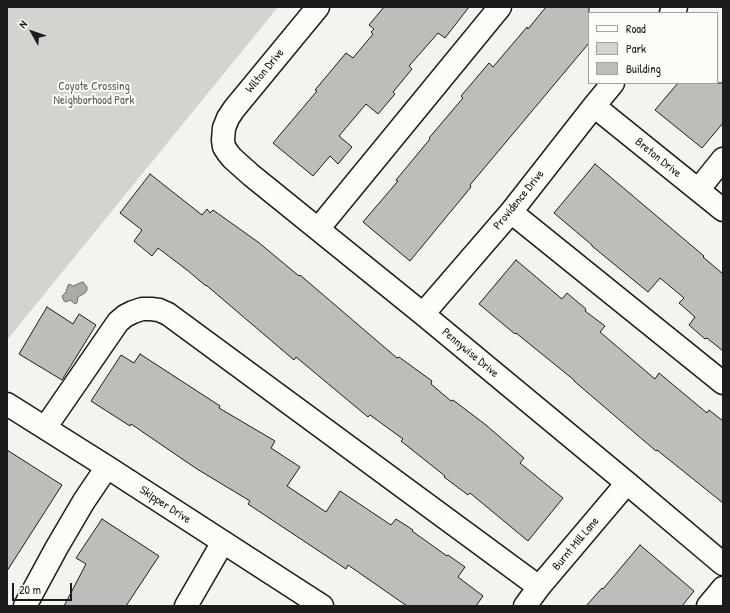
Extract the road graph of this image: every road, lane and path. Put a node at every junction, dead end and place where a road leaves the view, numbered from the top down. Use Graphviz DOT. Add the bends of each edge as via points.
graph roads {
  1 [pos="318,7"];
  2 [pos="500,7"];
  3 [pos="612,84"];
  4 [pos="594,106"];
  5 [pos="223,140"];
  6 [pos="723,159"];
  7 [pos="698,190"];
  8 [pos="723,210"];
  9 [pos="511,212"];
  10 [pos="318,229"];
  11 [pos="423,314"];
  12 [pos="723,383"];
  13 [pos="7,404"];
  14 [pos="45,428"];
  15 [pos="107,467"];
  16 [pos="627,483"];
  17 [pos="223,542"];
  18 [pos="723,564"];
  19 [pos="539,587"];
  20 [pos="723,588"];
  21 [pos="25,606"];
  22 [pos="186,606"];
  23 [pos="322,606"];
  24 [pos="525,606"];
  25 [pos="708,606"];
  1 -- 5 [label="street, Wilton Drive" via="234,109 224,128"];
  2 -- 10 [label="street"];
  3 -- 4 [label="street, Providence Drive"];
  4 -- 7 [label="street, Breton Drive"];
  4 -- 9 [label="street, Providence Drive"];
  5 -- 10 [label="street, Pennywise Drive" via="224,147 232,158 250,175"];
  6 -- 7 [label="street"];
  7 -- 8 [label="street, Breton Drive"];
  9 -- 11 [label="street, Providence Drive"];
  9 -- 12 [label="street"];
  10 -- 11 [label="street, Pennywise Drive"];
  11 -- 16 [label="street, Pennywise Drive"];
  13 -- 14 [label="street, Skipper Drive"];
  14 -- 15 [label="street, Skipper Drive"];
  14 -- 19 [label="street" via="118,322 142,309 159,310 168,314"];
  15 -- 17 [label="street, Skipper Drive"];
  15 -- 21 [label="street" via="84,501"];
  16 -- 18 [label="street, Pennywise Drive"];
  16 -- 19 [label="street, Burnt Mill Lane"];
  17 -- 22 [label="street"];
  17 -- 23 [label="street, Skipper Drive"];
  19 -- 24 [label="street, Burnt Mill Lane"];
  20 -- 25 [label="street"];
}
